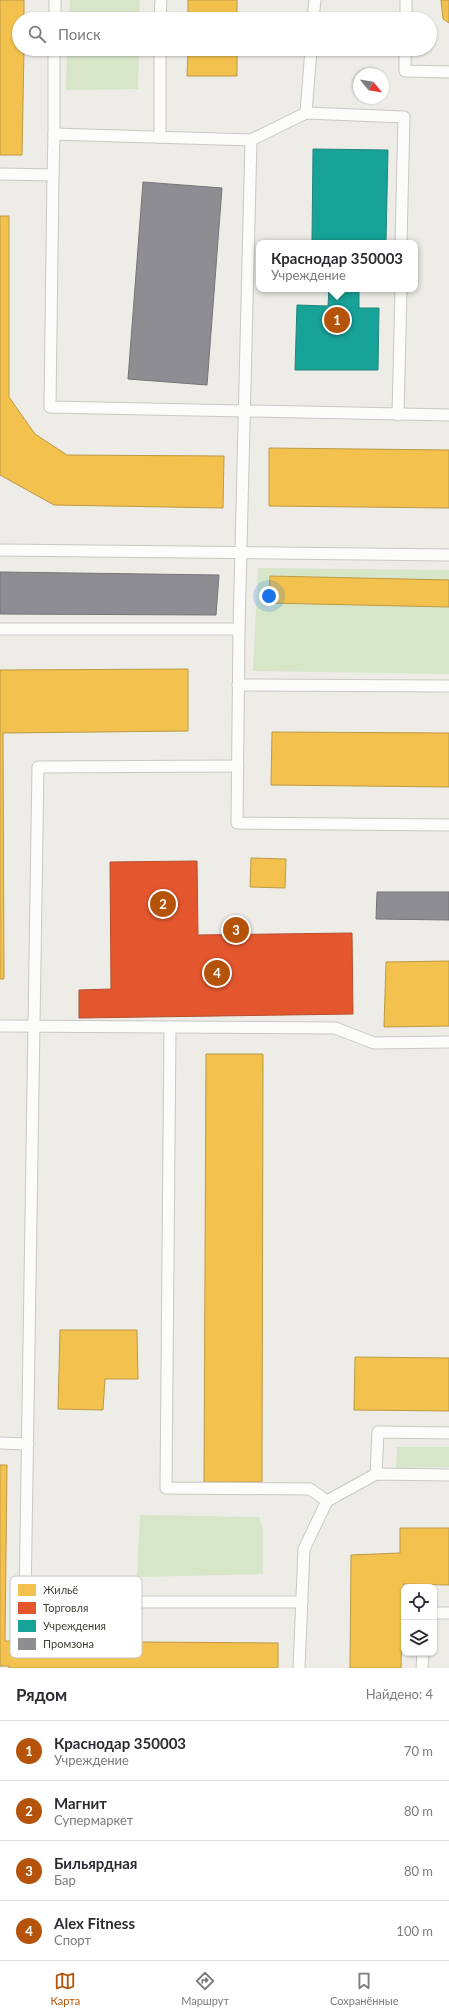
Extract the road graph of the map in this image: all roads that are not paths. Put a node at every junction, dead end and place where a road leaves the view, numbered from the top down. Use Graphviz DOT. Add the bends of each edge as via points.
graph roads {
  1 [pos="55,0"];
  2 [pos="160,0"];
  3 [pos="315,0"];
  4 [pos="406,0"];
  5 [pos="55,12"];
  6 [pos="160,12"];
  7 [pos="314,12"];
  8 [pos="406,12"];
  9 [pos="54,56"];
  10 [pos="160,56"];
  11 [pos="310,56"];
  12 [pos="405,56"];
  13 [pos="449,72"];
  14 [pos="306,113"];
  15 [pos="54,134"];
  16 [pos="160,137"];
  17 [pos="252,140"];
  18 [pos="0,174"];
  19 [pos="53,175"];
  20 [pos="402,240"];
  21 [pos="401,292"];
  22 [pos="245,412"];
  23 [pos="398,415"];
  24 [pos="449,415"];
  25 [pos="0,550"];
  26 [pos="241,554"];
  27 [pos="449,555"];
  28 [pos="0,629"];
  29 [pos="239,629"];
  30 [pos="238,685"];
  31 [pos="449,686"];
  32 [pos="238,766"];
  33 [pos="449,825"];
  34 [pos="0,1026"];
  35 [pos="35,1027"];
  36 [pos="170,1027"];
  37 [pos="449,1042"];
  38 [pos="449,1433"];
  39 [pos="0,1443"];
  40 [pos="28,1444"];
  41 [pos="376,1474"];
  42 [pos="449,1475"];
  43 [pos="327,1501"];
  44 [pos="25,1576"];
  45 [pos="142,1602"];
  46 [pos="302,1602"];
  47 [pos="437,1613"];
  48 [pos="449,1613"];
  49 [pos="423,1656"];
  50 [pos="299,1668"];
  51 [pos="422,1668"];
  1 -- 5 [label="lane"];
  2 -- 6 [label="lane"];
  3 -- 7 [label="lane"];
  4 -- 8 [label="lane"];
  9 -- 15 [label="lane"];
  10 -- 16 [label="lane"];
  11 -- 14 [label="lane"];
  12 -- 13 [label="lane" via="405,71"];
  14 -- 17 [label="lane"];
  14 -- 20 [label="lane" via="404,117"];
  15 -- 16 [label="lane"];
  15 -- 19 [label="lane"];
  16 -- 17 [label="lane"];
  17 -- 22 [label="lane"];
  18 -- 19 [label="lane"];
  19 -- 22 [label="lane" via="50,407"];
  21 -- 23 [label="lane"];
  22 -- 23 [label="lane"];
  22 -- 26 [label="lane"];
  23 -- 24 [label="lane"];
  25 -- 26 [label="lane"];
  26 -- 27 [label="lane"];
  26 -- 29 [label="lane"];
  28 -- 29 [label="lane"];
  29 -- 30 [label="lane"];
  30 -- 31 [label="lane"];
  30 -- 32 [label="lane"];
  32 -- 33 [label="lane" via="237,823"];
  32 -- 35 [label="lane" via="38,767"];
  34 -- 35 [label="lane"];
  35 -- 36 [label="lane"];
  35 -- 40 [label="lane"];
  36 -- 37 [label="lane" via="335,1028 374,1043"];
  36 -- 43 [label="lane" via="166,1488 310,1489"];
  38 -- 41 [label="lane" via="378,1432"];
  39 -- 40 [label="lane"];
  40 -- 44 [label="lane"];
  41 -- 42 [label="lane"];
  41 -- 43 [label="lane"];
  43 -- 46 [label="lane" via="304,1549"];
  45 -- 46 [label="lane"];
  46 -- 50 [label="lane"];
  47 -- 48 [label="lane"];
  49 -- 51 [label="lane"];
}
